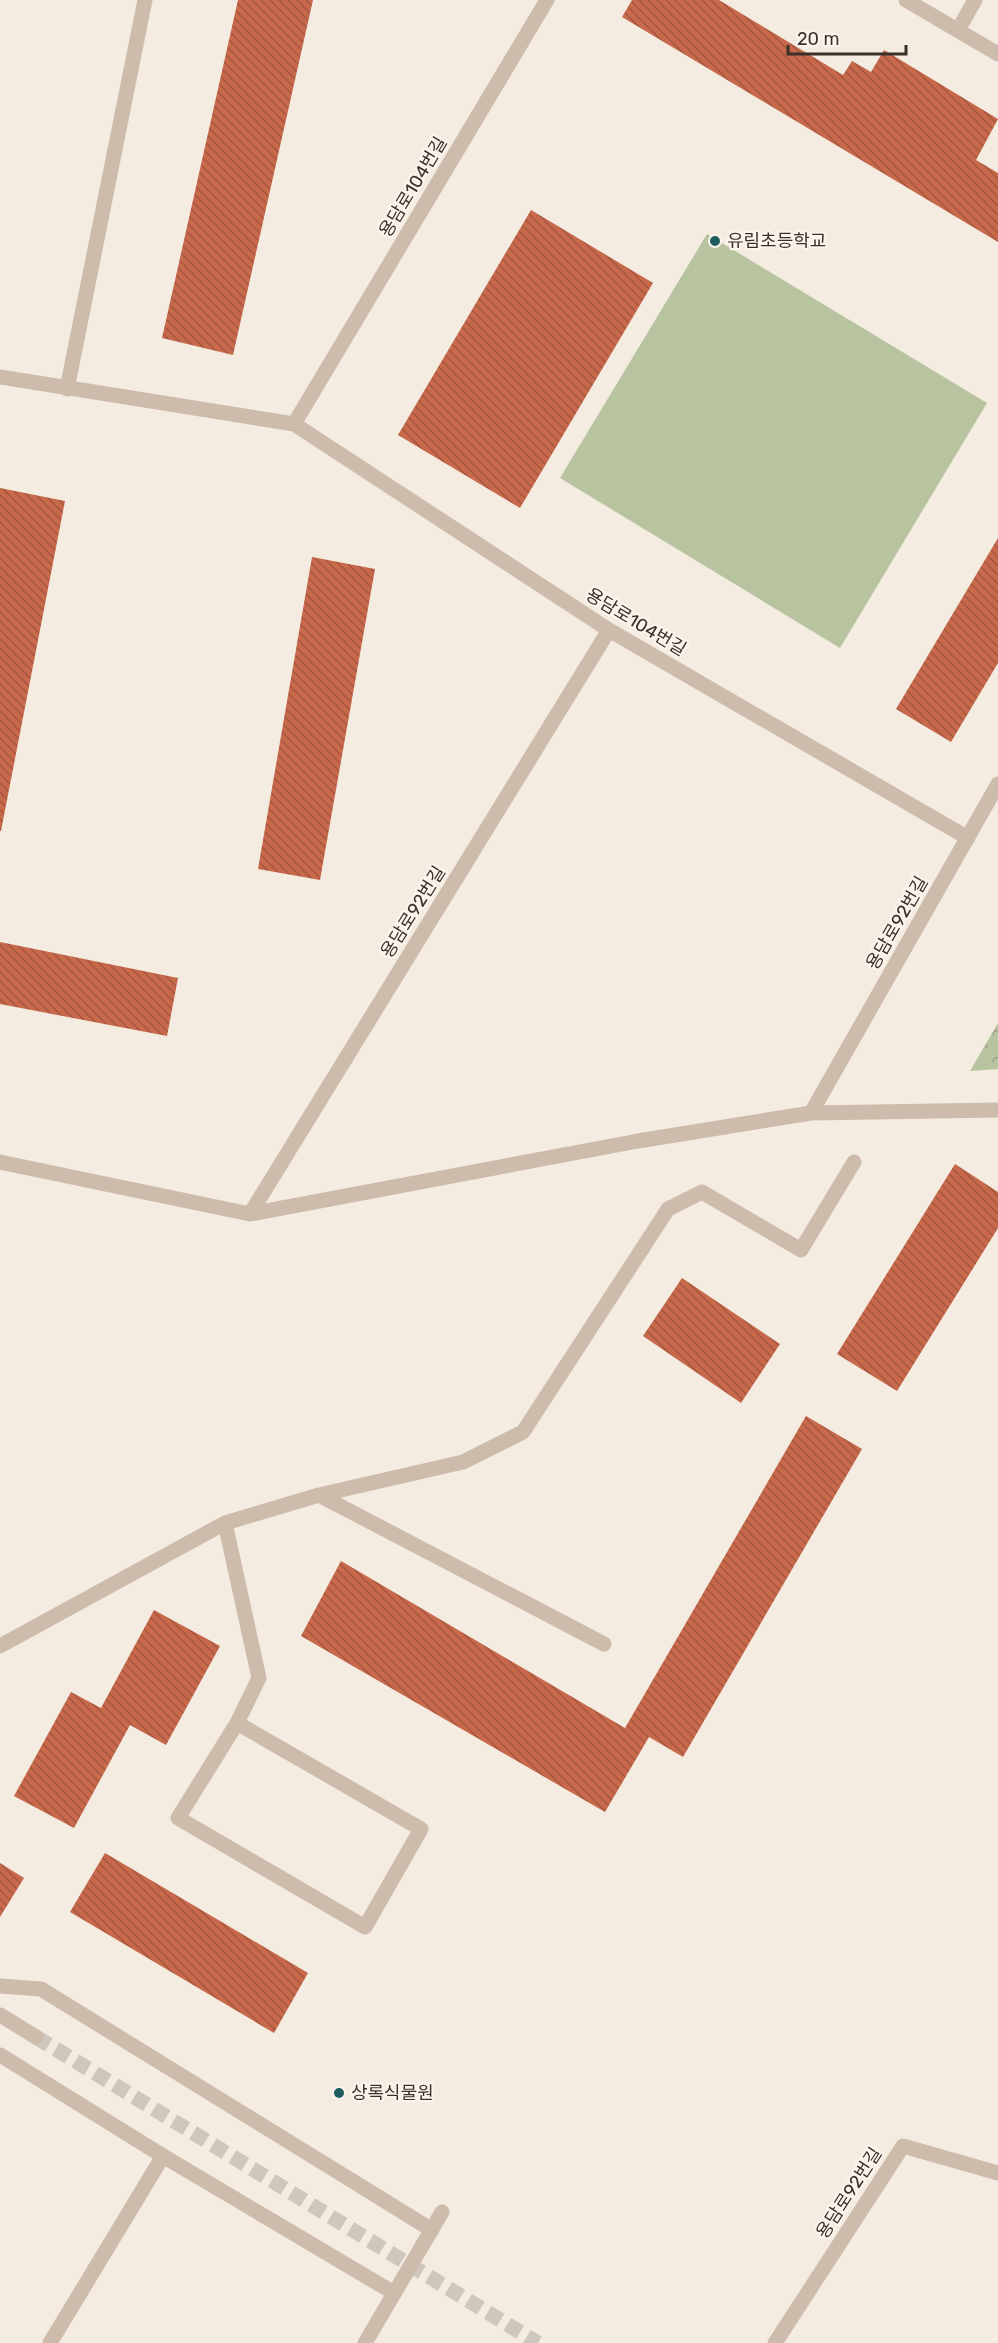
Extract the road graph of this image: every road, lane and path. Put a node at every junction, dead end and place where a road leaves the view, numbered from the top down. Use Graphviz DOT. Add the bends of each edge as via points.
graph roads {
  1 [pos="146,0"];
  2 [pos="547,0"];
  3 [pos="906,0"];
  4 [pos="975,0"];
  5 [pos="958,30"];
  6 [pos="998,54"];
  7 [pos="0,378"];
  8 [pos="67,389"];
  9 [pos="294,424"];
  10 [pos="609,630"];
  11 [pos="998,784"];
  12 [pos="968,838"];
  13 [pos="998,1110"];
  14 [pos="811,1113"];
  15 [pos="0,1162"];
  16 [pos="854,1162"];
  17 [pos="250,1214"];
  18 [pos="319,1495"];
  19 [pos="225,1523"];
  20 [pos="604,1644"];
  21 [pos="0,1646"];
  22 [pos="237,1723"];
  23 [pos="0,1986"];
  24 [pos="0,2015"];
  25 [pos="36,2037"];
  26 [pos="0,2055"];
  27 [pos="163,2156"];
  28 [pos="998,2173"];
  29 [pos="442,2212"];
  30 [pos="432,2230"];
  31 [pos="394,2293"];
  32 [pos="50,2343"];
  33 [pos="365,2343"];
  34 [pos="775,2343"];
  1 -- 8 [label="street"];
  2 -- 9 [label="street, 용담로104번길"];
  3 -- 5 [label="street"];
  4 -- 5 [label="street"];
  5 -- 6 [label="street"];
  7 -- 8 [label="street, 용담로104번길"];
  8 -- 9 [label="street, 용담로104번길"];
  9 -- 10 [label="street, 용담로104번길"];
  10 -- 12 [label="street, 용담로104번길"];
  10 -- 17 [label="street, 용담로92번길"];
  11 -- 12 [label="street, 용담로92번길"];
  12 -- 14 [label="street, 용담로92번길"];
  13 -- 14 [label="street"];
  14 -- 17 [label="street" via="626,1143"];
  15 -- 17 [label="street"];
  16 -- 18 [label="street" via="801,1250 702,1192 668,1209 523,1432 463,1462"];
  18 -- 19 [label="street"];
  18 -- 20 [label="street"];
  19 -- 21 [label="street"];
  19 -- 22 [label="street" via="259,1678"];
  22 -- 22 [label="street" via="178,1818 365,1927 421,1829"];
  23 -- 30 [label="street" via="40,1989"];
  24 -- 25 [label="street"];
  26 -- 27 [label="street"];
  27 -- 31 [label="street"];
  27 -- 32 [label="street"];
  28 -- 34 [label="street, 용담로92번길" via="903,2146"];
  29 -- 30 [label="street"];
  30 -- 31 [label="street"];
  31 -- 33 [label="street"];
}
